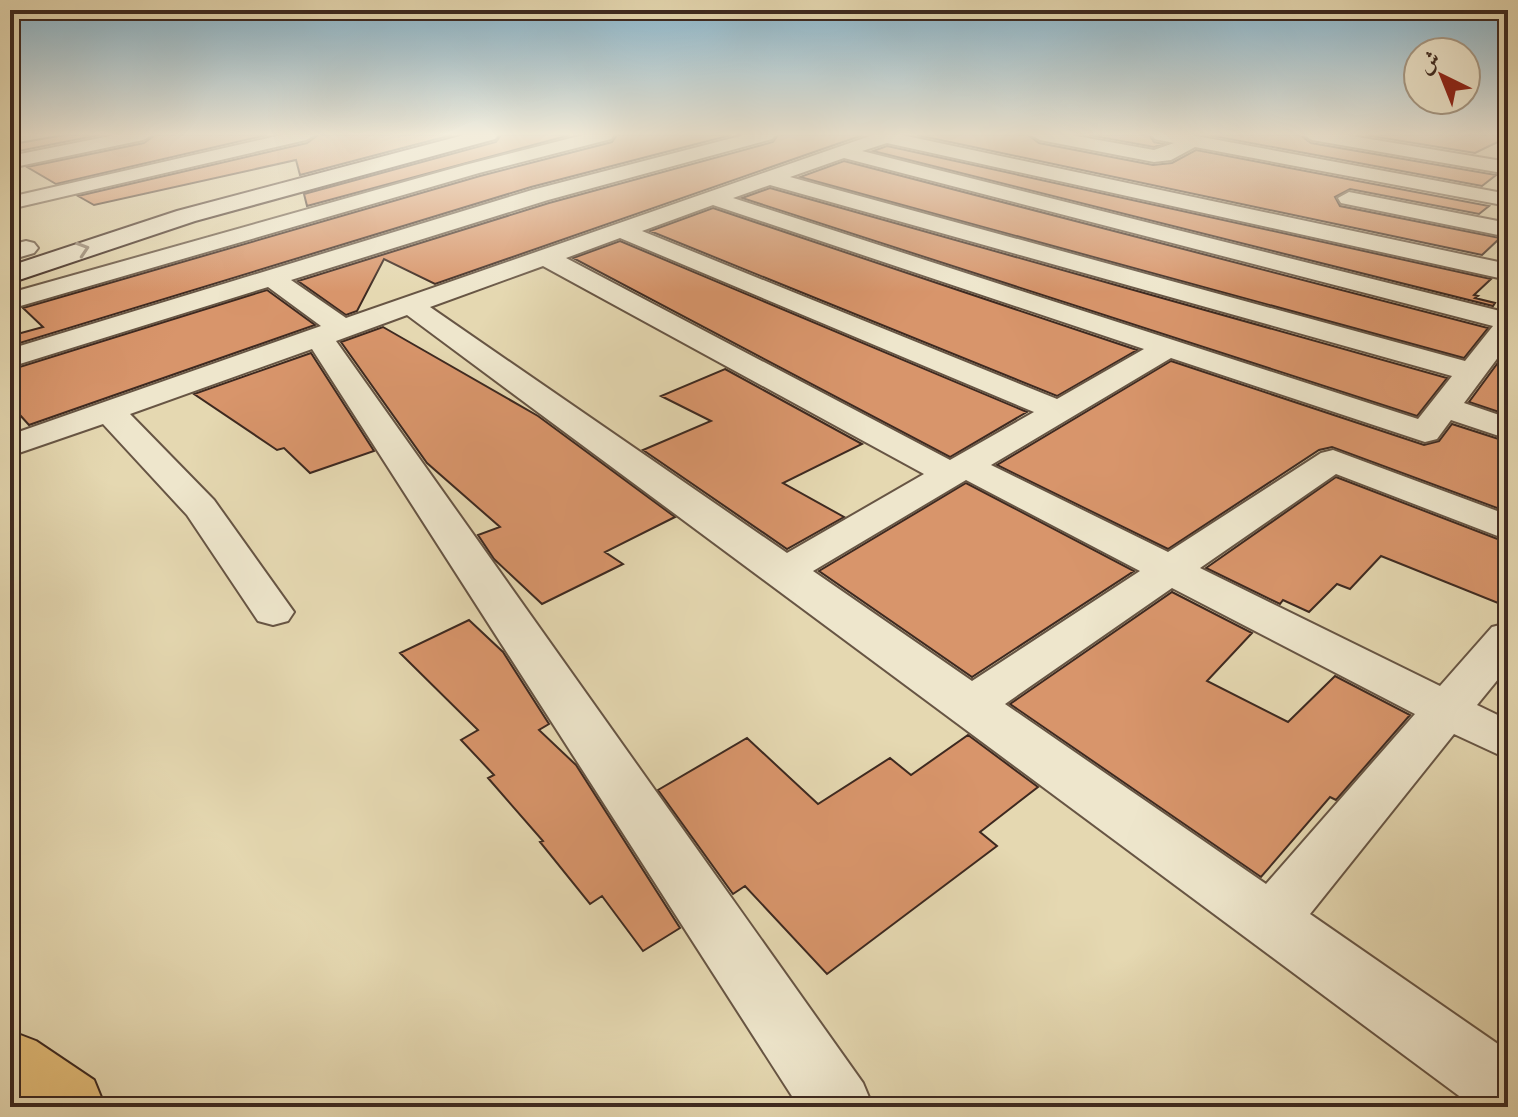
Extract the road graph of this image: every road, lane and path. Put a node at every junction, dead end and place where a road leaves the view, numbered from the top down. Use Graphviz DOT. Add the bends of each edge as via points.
graph roads {
  1 [pos="79,187"];
  2 [pos="242,187"];
  3 [pos="294,187"];
  4 [pos="435,187"];
  5 [pos="569,187"];
  6 [pos="743,187"];
  7 [pos="804,187"];
  8 [pos="979,187"];
  9 [pos="1121,187"];
  10 [pos="1438,187"];
  11 [pos="1330,194"];
  12 [pos="712,198"];
  13 [pos="1508,200"];
  14 [pos="10,203"];
  15 [pos="1508,230"];
  16 [pos="622,231"];
  17 [pos="15,252"];
  18 [pos="545,257"];
  19 [pos="1508,272"];
  20 [pos="10,275"];
  21 [pos="269,276"];
  22 [pos="10,301"];
  23 [pos="410,305"];
  24 [pos="1508,323"];
  25 [pos="331,333"];
  26 [pos="1167,348"];
  27 [pos="10,358"];
  28 [pos="1488,364"];
  29 [pos="1444,407"];
  30 [pos="109,411"];
  31 [pos="1059,411"];
  32 [pos="1508,429"];
  33 [pos="10,446"];
  34 [pos="958,470"];
  35 [pos="1508,528"];
  36 [pos="1168,569"];
  37 [pos="783,572"];
  38 [pos="273,612"];
  39 [pos="1508,637"];
  40 [pos="970,705"];
  41 [pos="1447,711"];
  42 [pos="1508,741"];
  43 [pos="1270,920"];
  44 [pos="10,1066"];
  45 [pos="1508,1091"];
  46 [pos="67,1107"];
  47 [pos="839,1107"];
  1 -- 14 [label="street"];
  2 -- 17 [label="street"];
  20 -- 3 [label="street, one-way" via="186,216"];
  4 -- 22 [label="street"];
  5 -- 21 [label="street"];
  6 -- 12 [label="street"];
  7 -- 28 [label="street"];
  8 -- 24 [label="street"];
  9 -- 19 [label="street"];
  10 -- 13 [label="street"];
  11 -- 15 [label="street"];
  12 -- 16 [label="street"];
  12 -- 26 [label="street"];
  16 -- 18 [label="street"];
  16 -- 31 [label="street"];
  18 -- 23 [label="street"];
  18 -- 34 [label="street"];
  21 -- 25 [label="street"];
  21 -- 27 [label="street"];
  23 -- 25 [label="street"];
  23 -- 37 [label="street"];
  24 -- 28 [label="street"];
  25 -- 30 [label="street"];
  25 -- 47 [label="street"];
  26 -- 29 [label="street" via="1425,432"];
  26 -- 31 [label="street"];
  28 -- 29 [label="street"];
  29 -- 32 [label="street"];
  30 -- 33 [label="street"];
  30 -- 38 [label="street" via="201,508"];
  31 -- 34 [label="street"];
  34 -- 36 [label="street"];
  34 -- 37 [label="street"];
  35 -- 36 [label="street" via="1333,460"];
  36 -- 40 [label="street"];
  36 -- 41 [label="street"];
  37 -- 40 [label="street"];
  39 -- 41 [label="street"];
  40 -- 43 [label="street"];
  41 -- 42 [label="street"];
  41 -- 43 [label="street"];
  43 -- 45 [label="street"];
  44 -- 46 [label="highway"];
}
